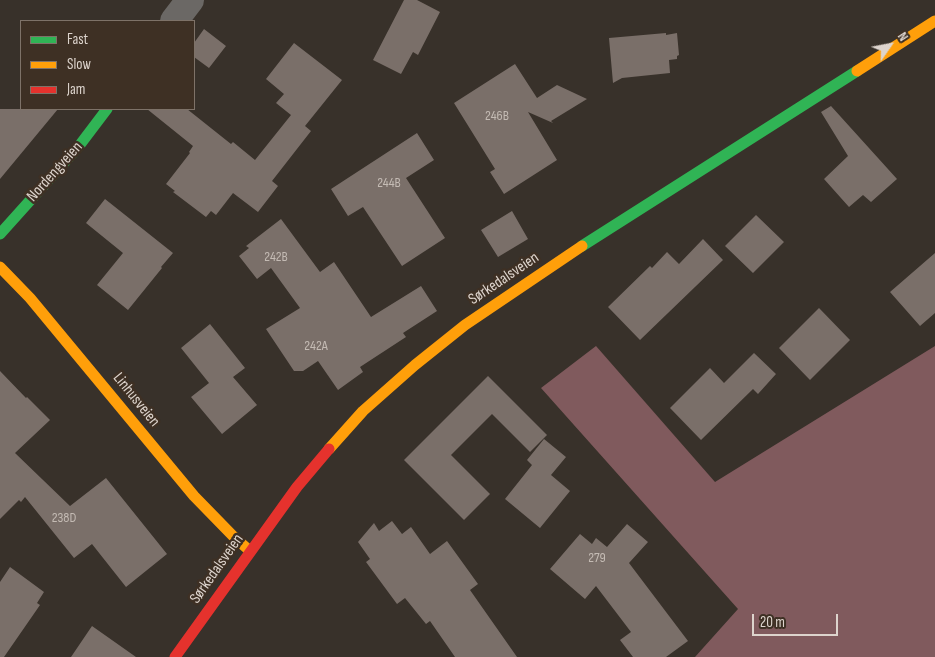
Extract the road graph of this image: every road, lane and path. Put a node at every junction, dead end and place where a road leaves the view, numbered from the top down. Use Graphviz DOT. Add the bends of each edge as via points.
graph roads {
  1 [pos="190,0"];
  2 [pos="175,20"];
  3 [pos="935,21"];
  4 [pos="106,110"];
  5 [pos="0,234"];
  6 [pos="0,267"];
  7 [pos="250,551"];
  8 [pos="175,657"];
  1 -- 2 [label="street"];
  3 -- 7 [label="main road, Sørkedalsveien" via="560,260 465,326 415,365 357,418 297,487"];
  4 -- 5 [label="main road, Nordengveien" via="79,146"];
  6 -- 7 [label="main road, Linhusveien" via="30,298 194,496"];
  7 -- 8 [label="main road, Sørkedalsveien"];
}
